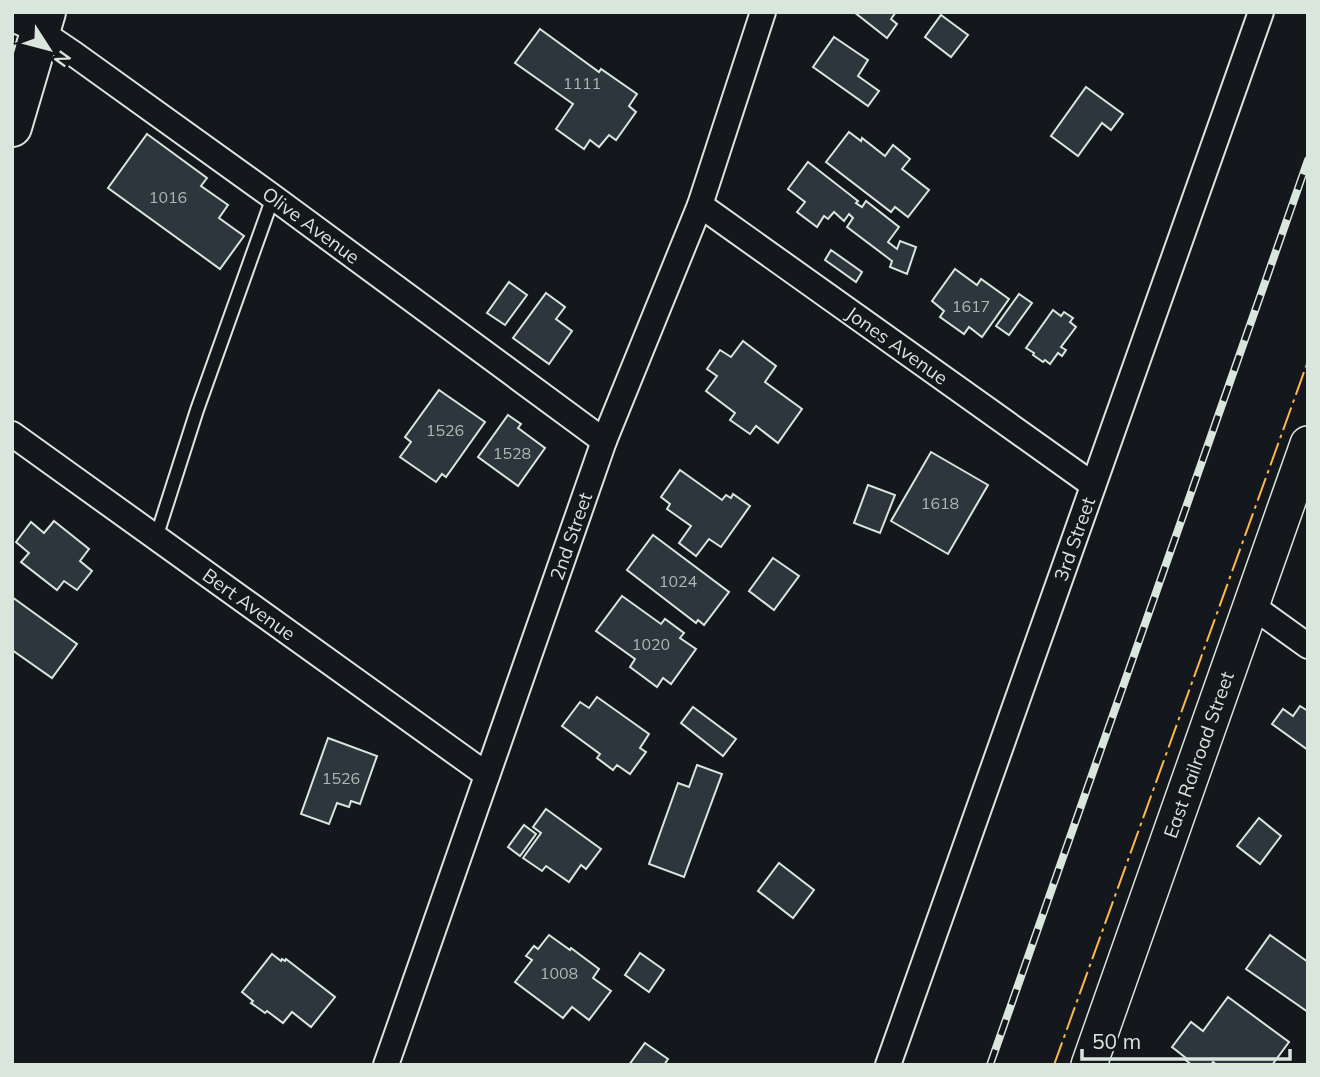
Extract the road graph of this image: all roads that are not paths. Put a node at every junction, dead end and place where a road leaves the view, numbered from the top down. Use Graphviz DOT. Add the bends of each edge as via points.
graph roads {
  1 [pos="763,12"];
  2 [pos="1261,12"];
  3 [pos="33,21"];
  4 [pos="12,127"];
  5 [pos="273,197"];
  6 [pos="700,205"];
  7 [pos="12,434"];
  8 [pos="604,441"];
  9 [pos="1308,444"];
  10 [pos="1093,485"];
  11 [pos="156,538"];
  12 [pos="1251,605"];
  13 [pos="1308,646"];
  14 [pos="487,775"];
  15 [pos="386,1065"];
  16 [pos="888,1065"];
  17 [pos="1089,1065"];
  1 -- 6 [label="street, 2nd Street"];
  2 -- 10 [label="street, 3rd Street"];
  3 -- 4 [label="main road"];
  3 -- 5 [label="street, Olive Avenue"];
  5 -- 8 [label="street, Olive Avenue"];
  5 -- 11 [label="lane"];
  6 -- 8 [label="street, 2nd Street"];
  6 -- 10 [label="street, Jones Avenue"];
  7 -- 11 [label="street, Bert Avenue"];
  8 -- 14 [label="street, 2nd Street"];
  9 -- 12 [label="street, East Railroad Street"];
  10 -- 16 [label="street, 3rd Street"];
  11 -- 14 [label="street, Bert Avenue"];
  12 -- 13 [label="street"];
  12 -- 17 [label="street, East Railroad Street"];
  14 -- 15 [label="street, 2nd Street"];
}
